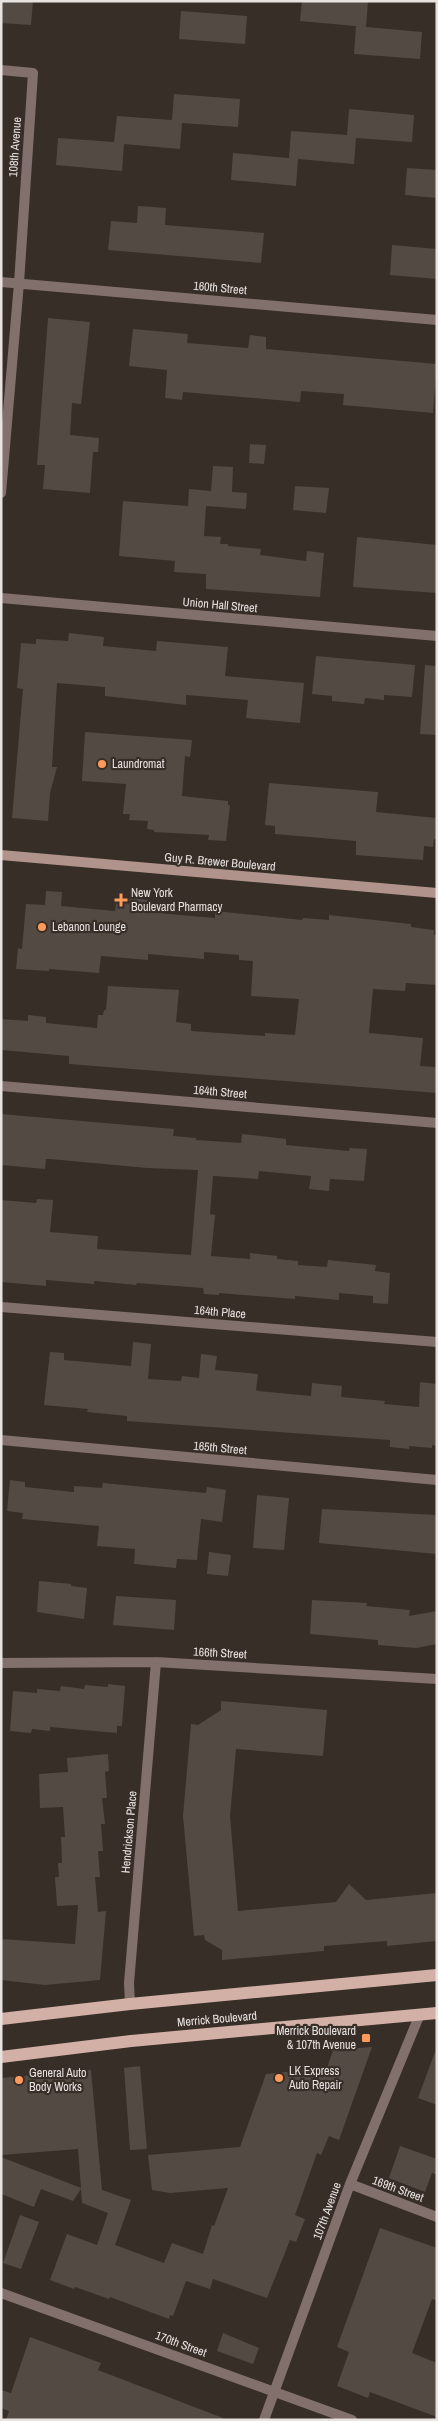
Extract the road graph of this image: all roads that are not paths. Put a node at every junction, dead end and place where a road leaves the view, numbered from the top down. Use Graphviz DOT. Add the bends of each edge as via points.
graph roads {
  1 [pos="1,70"];
  2 [pos="1,282"];
  3 [pos="19,284"];
  4 [pos="437,320"];
  5 [pos="1,493"];
  6 [pos="1,598"];
  7 [pos="437,636"];
  8 [pos="1,855"];
  9 [pos="437,893"];
  10 [pos="1,1086"];
  11 [pos="437,1123"];
  12 [pos="1,1307"];
  13 [pos="437,1342"];
  14 [pos="1,1440"];
  15 [pos="437,1480"];
  16 [pos="156,1662"];
  17 [pos="1,1664"];
  18 [pos="437,1678"];
  19 [pos="437,1975"];
  20 [pos="130,2004"];
  21 [pos="437,2013"];
  22 [pos="420,2014"];
  23 [pos="1,2019"];
  24 [pos="1,2057"];
  25 [pos="350,2184"];
  26 [pos="437,2217"];
  27 [pos="1,2293"];
  28 [pos="274,2392"];
  29 [pos="264,2420"];
  30 [pos="352,2420"];
  1 -- 3 [label="street, 108th Avenue" via="33,72"];
  2 -- 3 [label="street, 160th Street"];
  3 -- 4 [label="street, 160th Street"];
  3 -- 5 [label="street, 108th Avenue"];
  6 -- 7 [label="street, Union Hall Street"];
  8 -- 9 [label="main road, Guy R. Brewer Boulevard"];
  10 -- 11 [label="street, 164th Street"];
  12 -- 13 [label="street, 164th Place"];
  14 -- 15 [label="street, 165th Street"];
  16 -- 17 [label="street, 166th Street"];
  16 -- 18 [label="street, 166th Street"];
  16 -- 20 [label="street, Hendrickson Place" via="129,1983"];
  19 -- 20 [label="main road, Merrick Boulevard"];
  20 -- 23 [label="main road, Merrick Boulevard"];
  21 -- 22 [label="main road, Merrick Boulevard"];
  22 -- 24 [label="main road, Merrick Boulevard" via="131,2041"];
  22 -- 25 [label="street, 107th Avenue"];
  25 -- 26 [label="street, 169th Street"];
  25 -- 28 [label="street, 107th Avenue"];
  27 -- 28 [label="street, 170th Street"];
  28 -- 29 [label="street, 107th Avenue"];
  28 -- 30 [label="street, 170th Street"];
}
